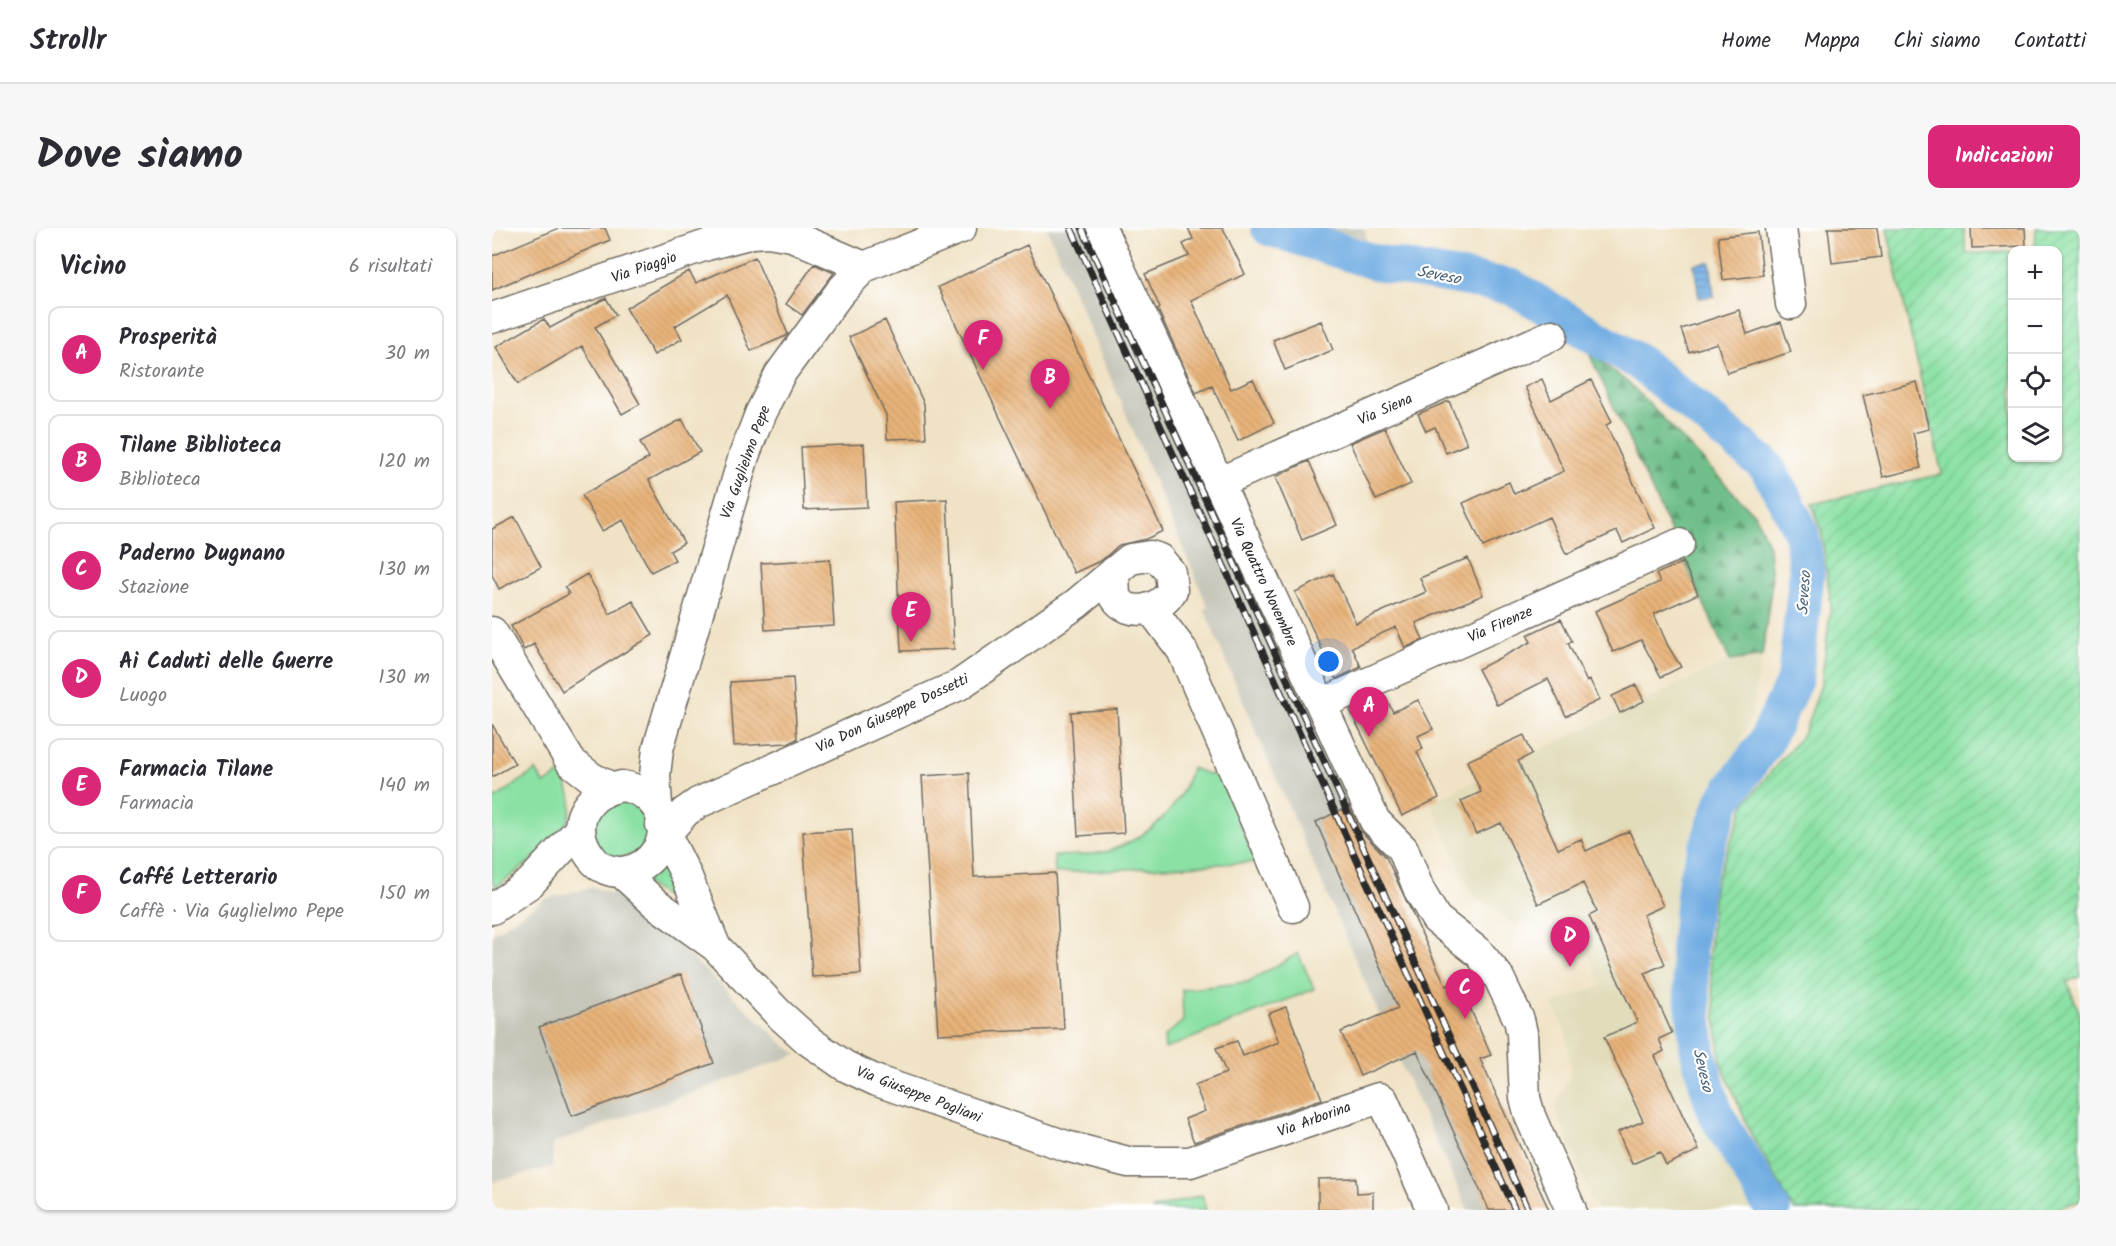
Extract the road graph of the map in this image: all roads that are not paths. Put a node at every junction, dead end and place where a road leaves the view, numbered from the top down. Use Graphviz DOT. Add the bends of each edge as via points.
graph roads {
  1 [pos="961,228"];
  2 [pos="1101,228"];
  3 [pos="1781,228"];
  4 [pos="864,267"];
  5 [pos="1791,304"];
  6 [pos="492,318"];
  7 [pos="1552,335"];
  8 [pos="1218,483"];
  9 [pos="1679,544"];
  10 [pos="1115,586"];
  11 [pos="1161,599"];
  12 [pos="492,632"];
  13 [pos="1321,704"];
  14 [pos="571,762"];
  15 [pos="653,803"];
  16 [pos="580,826"];
  17 [pos="611,870"];
  18 [pos="530,883"];
  19 [pos="1293,907"];
  20 [pos="492,909"];
  21 [pos="715,946"];
  22 [pos="1128,1162"];
  23 [pos="1432,1210"];
  24 [pos="1571,1210"];
  1 -- 4 [label="street, Via Guglielmo Pepe"];
  2 -- 8 [label="street, Via Quattro Novembre"];
  3 -- 5 [label="street"];
  4 -- 6 [label="street, Via Piaggio" via="810,242 760,232 707,245"];
  4 -- 15 [label="street, Via Guglielmo Pepe" via="847,283 794,353 760,414 722,525"];
  7 -- 8 [label="street, Via Siena"];
  8 -- 13 [label="street, Via Quattro Novembre"];
  9 -- 13 [label="street, Via Firenze"];
  10 -- 11 [label="street" via="1132,608"];
  10 -- 11 [label="street" via="1121,565 1139,557 1159,559 1170,572"];
  10 -- 15 [label="street, Via Don Giuseppe Dossetti" via="1104,599 1076,604 959,685 698,803 682,799"];
  11 -- 19 [label="street"];
  12 -- 14 [label="street"];
  13 -- 24 [label="street, Via Quattro Novembre" via="1374,821 1403,849 1425,904 1436,919 1479,953 1498,976 1522,1033 1530,1116"];
  14 -- 15 [label="street, Via Don Giuseppe Dossetti" via="592,778"];
  14 -- 16 [label="street"];
  15 -- 16 [label="street" via="593,798"];
  15 -- 17 [label="street" via="657,851 647,862"];
  15 -- 21 [label="street, Via Giuseppe Pogliani"];
  16 -- 17 [label="street" via="585,848"];
  16 -- 18 [label="street"];
  17 -- 18 [label="street" via="565,872"];
  17 -- 21 [label="street, Via Giuseppe Pogliani"];
  18 -- 20 [label="street"];
  21 -- 22 [label="street, Via Giuseppe Pogliani" via="778,1013 845,1066 961,1111"];
  22 -- 23 [label="street, Via Arborina" via="1190,1162 1379,1098"];
}
